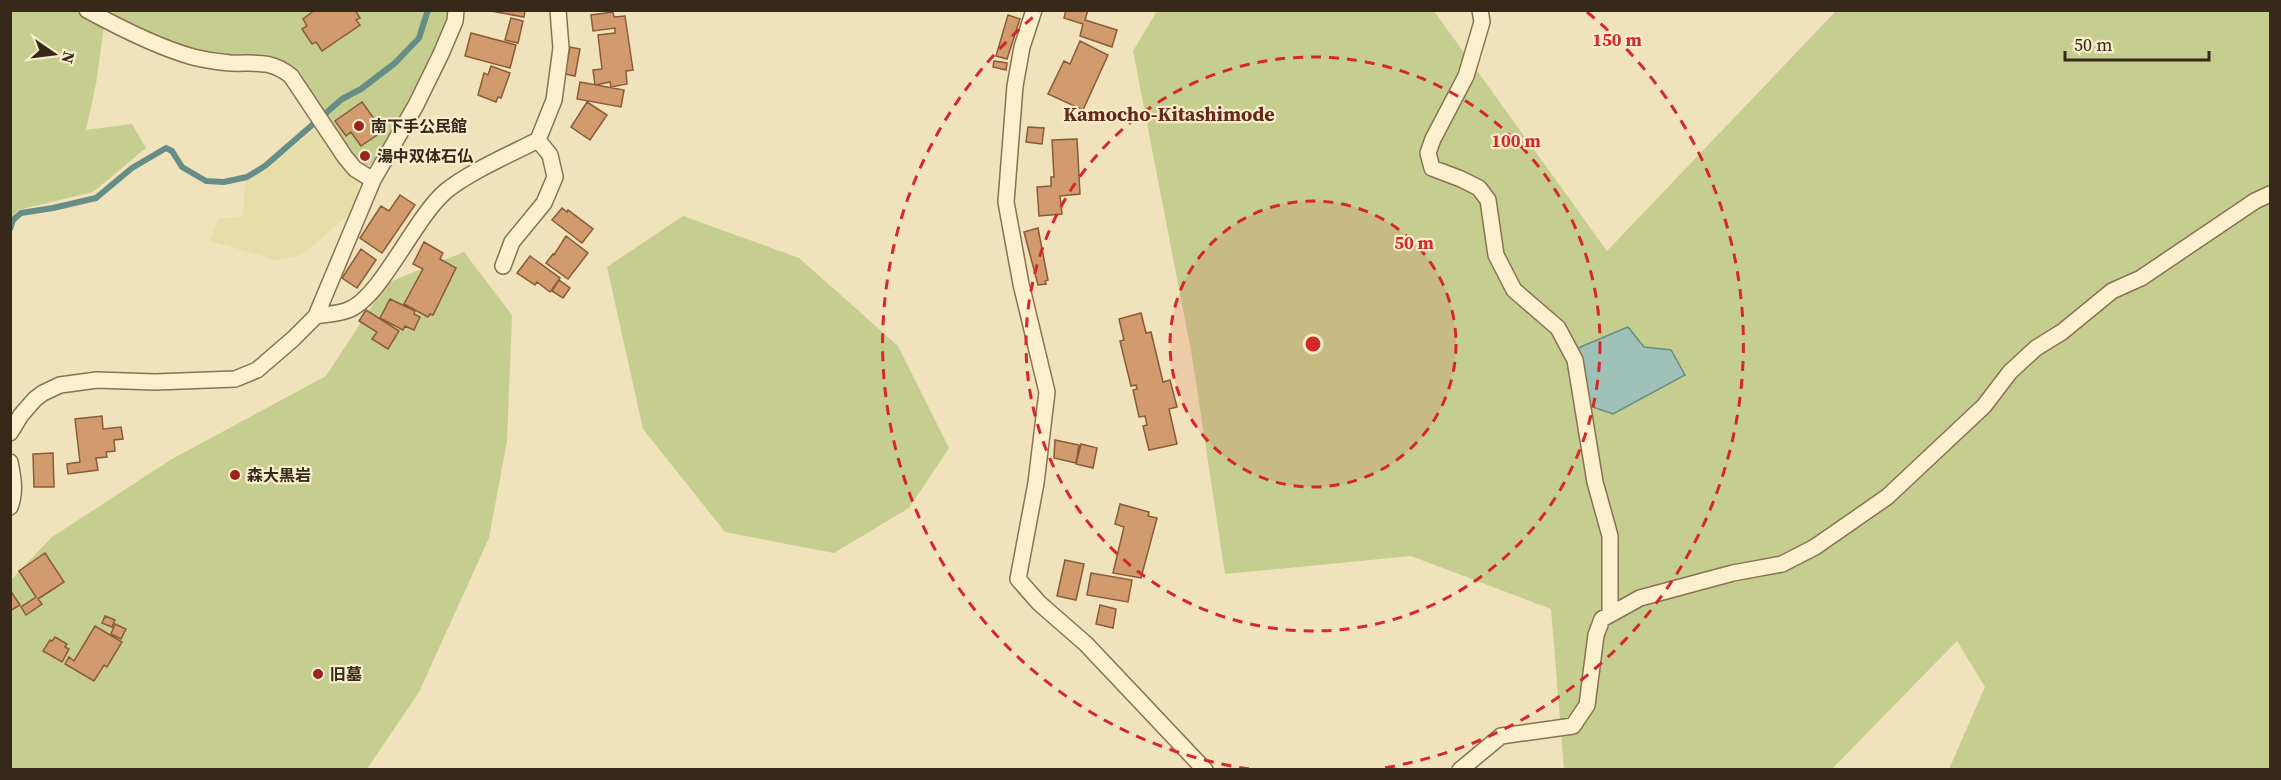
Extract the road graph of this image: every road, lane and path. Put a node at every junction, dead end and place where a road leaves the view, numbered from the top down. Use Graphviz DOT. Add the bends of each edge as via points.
graph roads {
  1 [pos="87,10"];
  2 [pos="456,10"];
  3 [pos="558,10"];
  4 [pos="1034,10"];
  5 [pos="1480,10"];
  6 [pos="538,140"];
  7 [pos="373,180"];
  8 [pos="2271,194"];
  9 [pos="503,266"];
  10 [pos="316,316"];
  11 [pos="10,433"];
  12 [pos="10,462"];
  13 [pos="10,507"];
  14 [pos="1610,613"];
  15 [pos="1205,770"];
  16 [pos="1460,770"];
  1 -- 7 [label="street" via="190,56 280,67 291,76 355,169"];
  2 -- 7 [label="street" via="448,38 421,95"];
  3 -- 6 [label="street" via="561,48 554,100"];
  4 -- 15 [label="street" via="1022,47 1016,86 1006,202 1047,393 1018,579 1086,644"];
  5 -- 14 [label="street" via="1482,22 1466,76 1428,153 1432,168 1479,188 1488,200 1496,255 1514,290 1558,327 1575,360 1595,482 1610,536"];
  6 -- 9 [label="street" via="550,155 555,177 544,203 512,242"];
  6 -- 10 [label="street" via="446,191 417,224 364,301 348,310"];
  7 -- 10 [label="street"];
  8 -- 14 [label="street" via="2141,278 2112,291 2036,348 2010,372 1984,406 1887,497 1815,547 1782,564 1652,595"];
  10 -- 11 [label="street" via="257,370 246,375 223,381 97,380 60,386 35,399"];
  12 -- 13 [label="street"];
  14 -- 16 [label="street" via="1602,618 1596,635 1587,705 1573,726 1501,736"];
}
